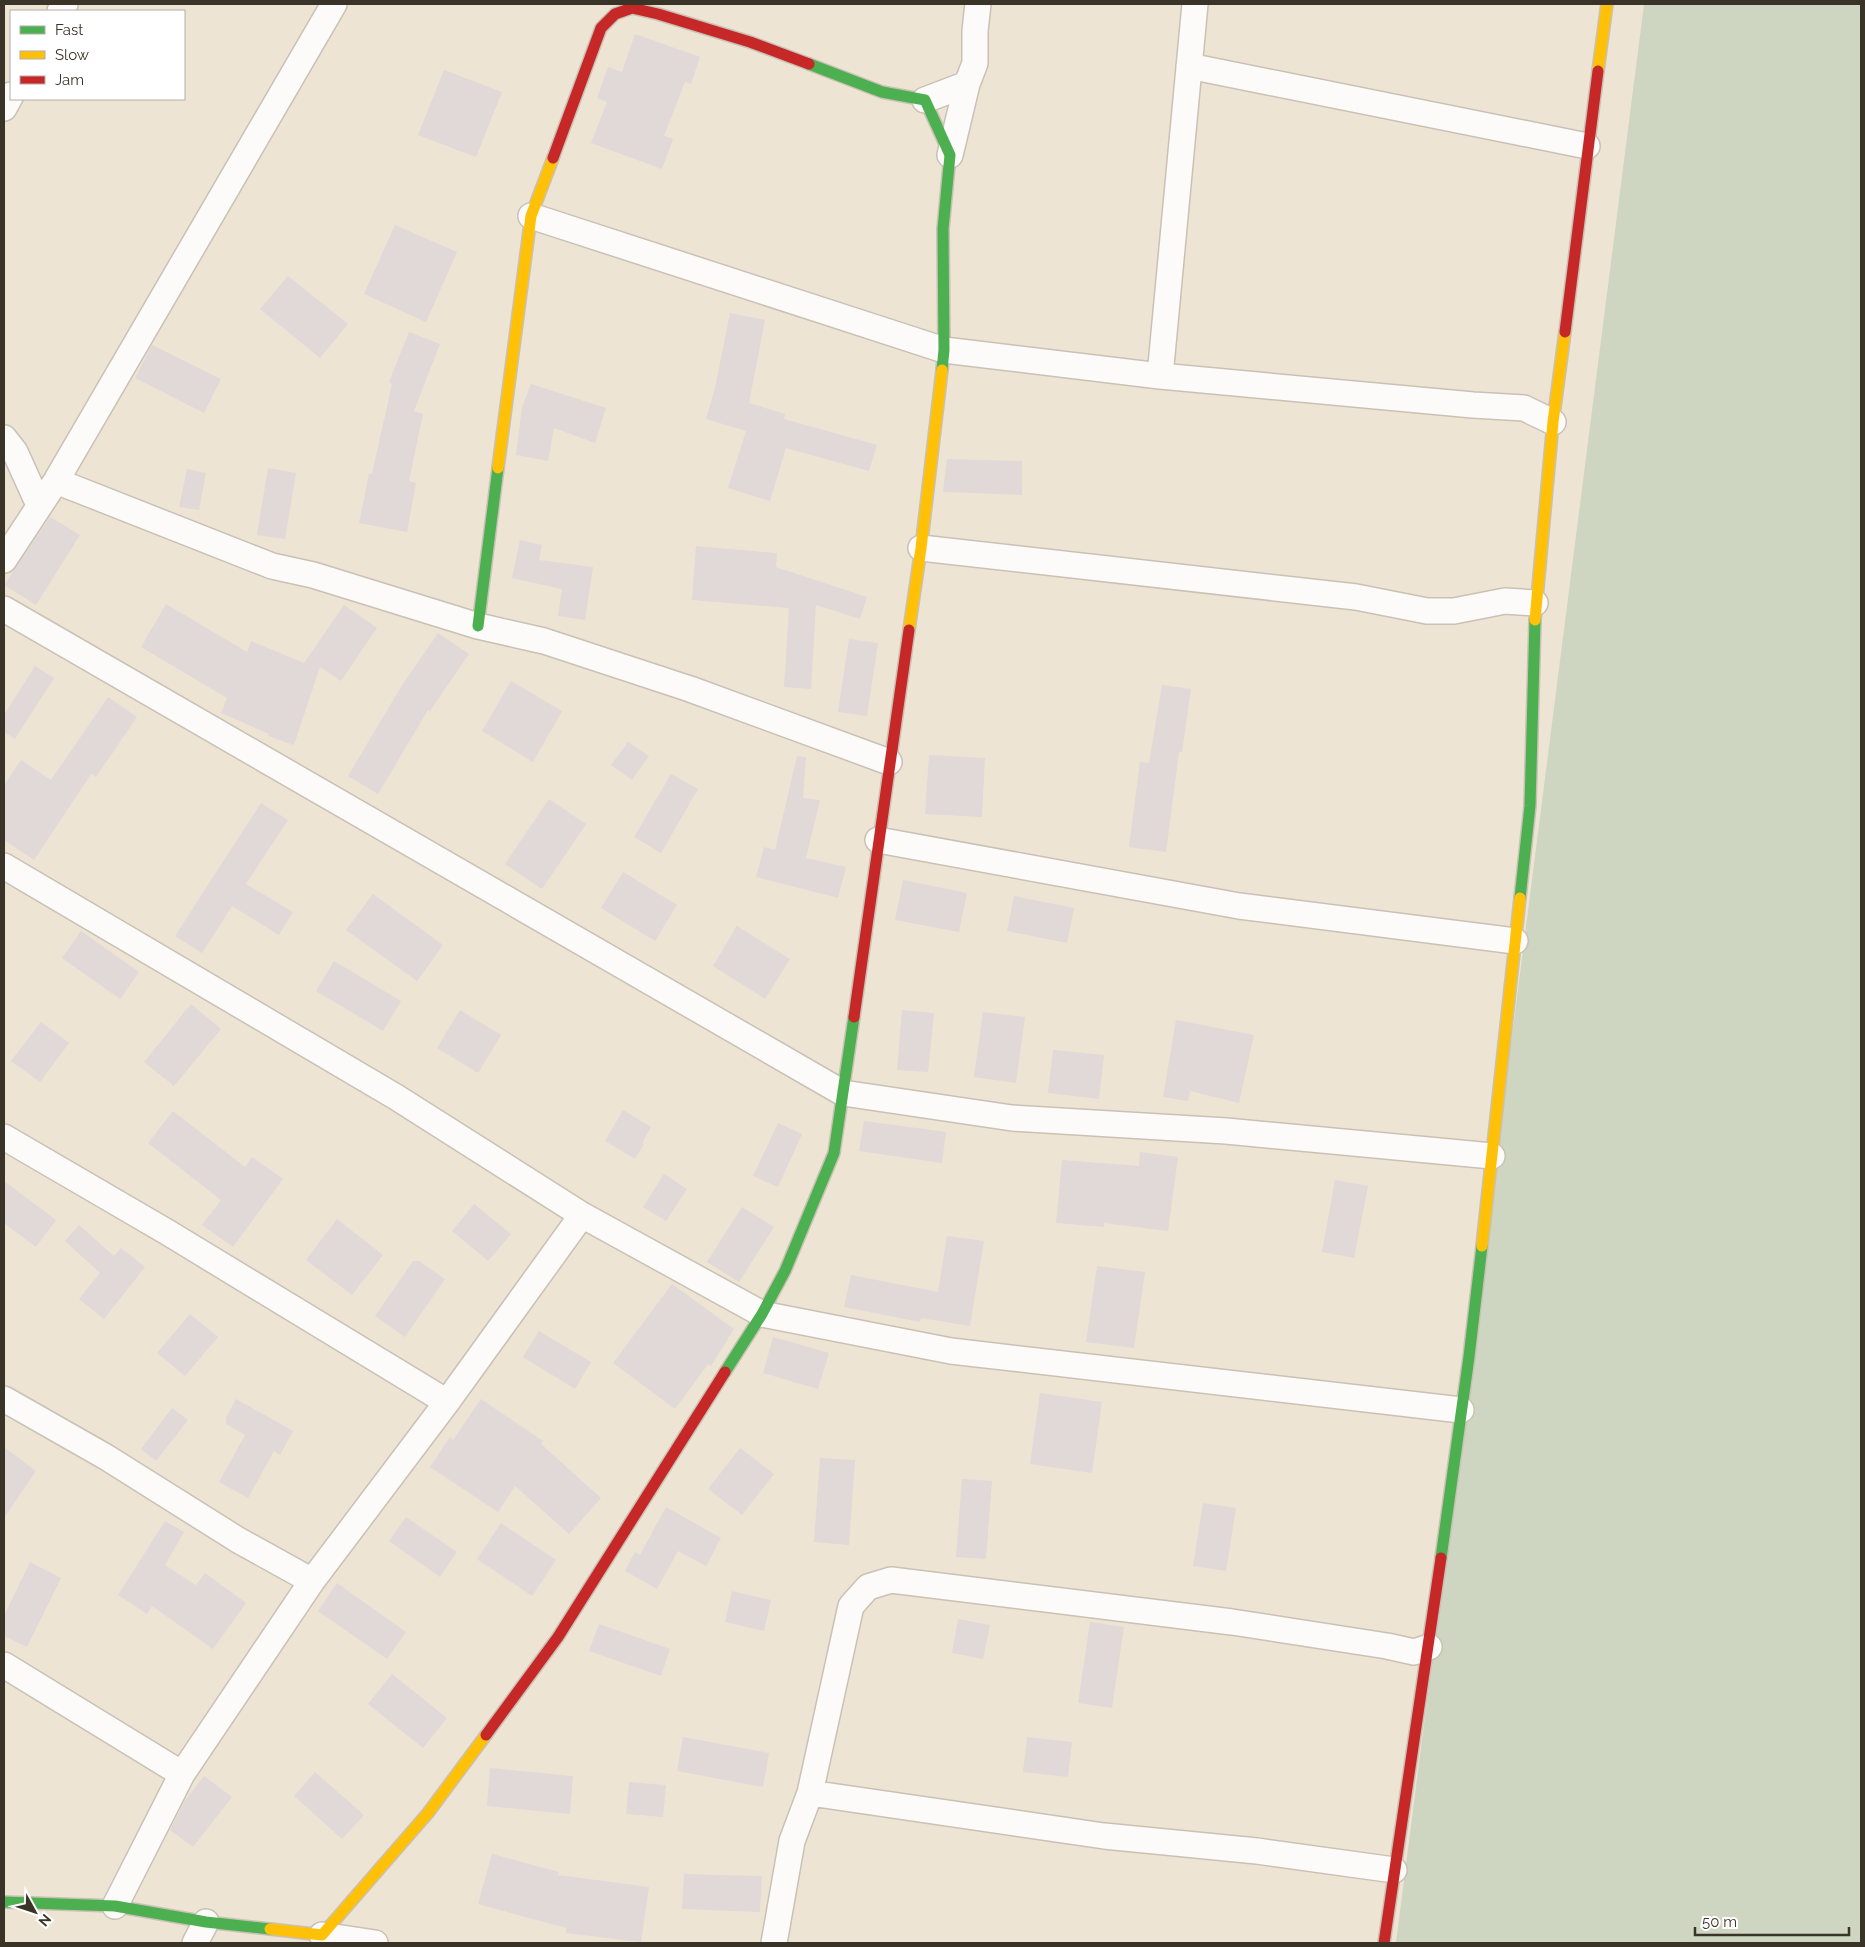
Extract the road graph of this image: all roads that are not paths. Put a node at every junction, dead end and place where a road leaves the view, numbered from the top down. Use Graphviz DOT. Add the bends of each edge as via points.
graph roads {
  1 [pos="334,4"];
  2 [pos="978,4"];
  3 [pos="1195,4"];
  4 [pos="1607,4"];
  5 [pos="1189,66"];
  6 [pos="967,84"];
  7 [pos="10,97"];
  8 [pos="925,100"];
  9 [pos="4,108"];
  10 [pos="1587,146"];
  11 [pos="950,155"];
  12 [pos="531,216"];
  13 [pos="944,350"];
  14 [pos="1160,376"];
  15 [pos="1553,422"];
  16 [pos="4,438"];
  17 [pos="56,481"];
  18 [pos="39,505"];
  19 [pos="921,548"];
  20 [pos="4,560"];
  21 [pos="1535,603"];
  22 [pos="4,609"];
  23 [pos="478,626"];
  24 [pos="889,762"];
  25 [pos="878,840"];
  26 [pos="4,866"];
  27 [pos="1515,942"];
  28 [pos="843,1093"];
  29 [pos="4,1137"];
  30 [pos="1492,1156"];
  31 [pos="582,1215"];
  32 [pos="762,1314"];
  33 [pos="4,1399"];
  34 [pos="447,1402"];
  35 [pos="1461,1410"];
  36 [pos="312,1581"];
  37 [pos="1429,1647"];
  38 [pos="4,1666"];
  39 [pos="182,1774"];
  40 [pos="810,1793"];
  41 [pos="1394,1870"];
  42 [pos="4,1902"];
  43 [pos="115,1906"];
  44 [pos="201,1933"];
  45 [pos="322,1935"];
  46 [pos="375,1943"];
  47 [pos="774,1943"];
  48 [pos="1384,1943"];
  1 -- 17 [label="street"];
  2 -- 6 [label="street" via="975,63"];
  3 -- 5 [label="street"];
  4 -- 10 [label="street"];
  5 -- 10 [label="street"];
  5 -- 14 [label="street"];
  6 -- 8 [label="street"];
  6 -- 11 [label="street"];
  7 -- 9 [label="street"];
  8 -- 11 [label="street"];
  8 -- 12 [label="street" via="882,92 750,42 632,8 615,14 601,28"];
  10 -- 15 [label="street"];
  11 -- 13 [label="street" via="943,229"];
  12 -- 13 [label="street"];
  12 -- 23 [label="street"];
  13 -- 14 [label="street"];
  13 -- 19 [label="street"];
  14 -- 15 [label="street" via="1524,408"];
  15 -- 21 [label="street"];
  16 -- 18 [label="street" via="15,452"];
  17 -- 18 [label="street"];
  17 -- 23 [label="street" via="272,566 313,575"];
  18 -- 20 [label="street"];
  19 -- 21 [label="street" via="1356,597 1427,611 1454,611 1505,601"];
  19 -- 24 [label="street"];
  21 -- 27 [label="street" via="1530,806"];
  22 -- 28 [label="street"];
  23 -- 24 [label="street" via="544,641 690,689"];
  24 -- 25 [label="street"];
  25 -- 27 [label="street" via="1239,906"];
  25 -- 28 [label="street"];
  26 -- 31 [label="street" via="388,1092"];
  27 -- 30 [label="street"];
  28 -- 30 [label="street" via="1012,1118 1226,1131"];
  28 -- 32 [label="street" via="834,1153 785,1271"];
  29 -- 34 [label="street"];
  30 -- 35 [label="street"];
  31 -- 32 [label="street"];
  31 -- 34 [label="street"];
  32 -- 35 [label="street" via="951,1351"];
  32 -- 45 [label="street" via="558,1637 428,1814"];
  33 -- 36 [label="street"];
  34 -- 36 [label="street"];
  35 -- 37 [label="street"];
  36 -- 39 [label="street"];
  37 -- 40 [label="street" via="1414,1652 1232,1622 892,1580 868,1587 851,1606"];
  37 -- 41 [label="street"];
  38 -- 39 [label="street"];
  39 -- 43 [label="street"];
  40 -- 41 [label="street" via="1104,1836 1258,1851"];
  40 -- 47 [label="street" via="792,1841"];
  41 -- 48 [label="street"];
  42 -- 43 [label="street"];
  43 -- 44 [label="street"];
  44 -- 45 [label="street"];
  45 -- 46 [label="street"];
}
